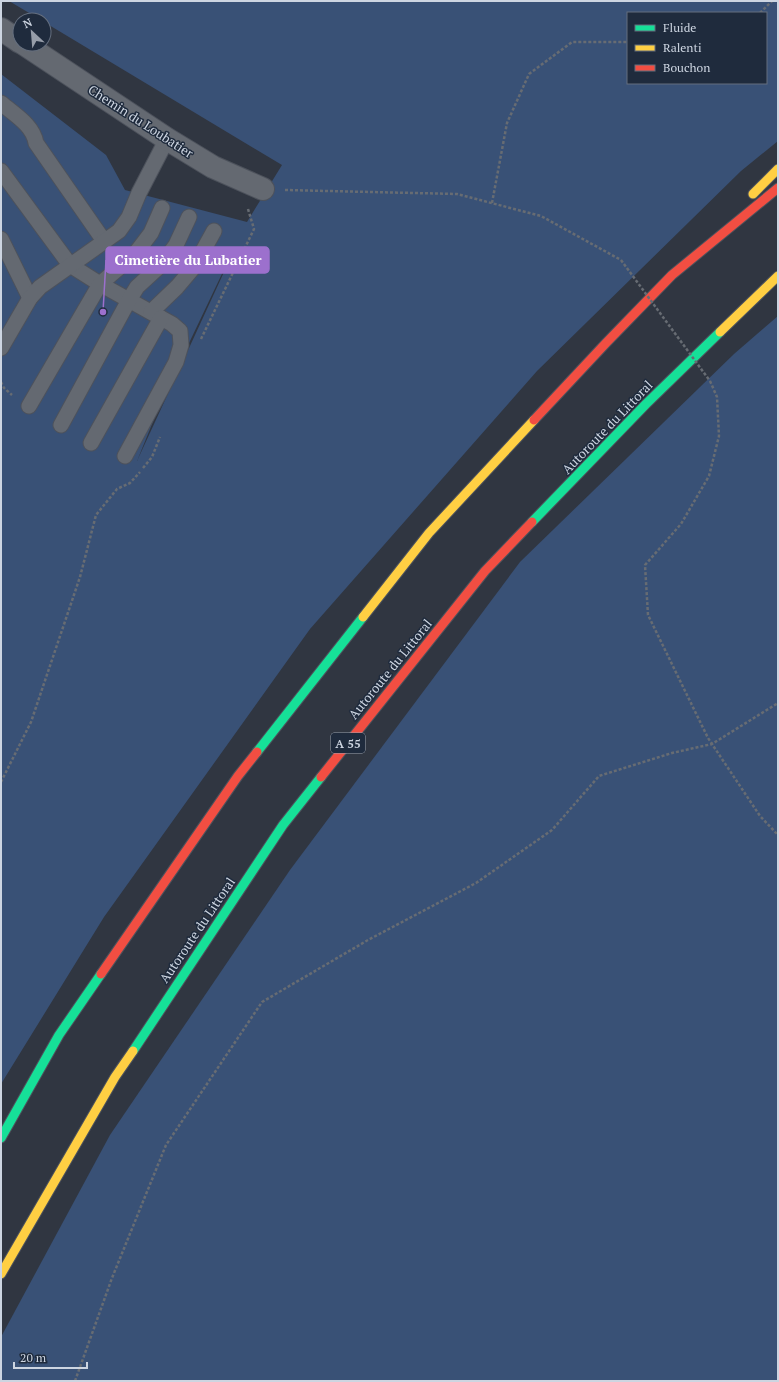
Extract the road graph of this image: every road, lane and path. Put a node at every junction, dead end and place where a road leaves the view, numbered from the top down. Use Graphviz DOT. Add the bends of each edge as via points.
graph roads {
  1 [pos="772,1"];
  2 [pos="761,12"];
  3 [pos="1,29"];
  4 [pos="12,37"];
  5 [pos="627,42"];
  6 [pos="36,52"];
  7 [pos="1,103"];
  8 [pos="167,139"];
  9 [pos="778,170"];
  10 [pos="1,171"];
  11 [pos="256,186"];
  12 [pos="778,188"];
  13 [pos="492,203"];
  14 [pos="162,208"];
  15 [pos="189,217"];
  16 [pos="214,231"];
  17 [pos="1,239"];
  18 [pos="104,241"];
  19 [pos="70,265"];
  20 [pos="672,275"];
  21 [pos="778,276"];
  22 [pos="100,284"];
  23 [pos="30,298"];
  24 [pos="129,300"];
  25 [pos="156,315"];
  26 [pos="200,342"];
  27 [pos="1,348"];
  28 [pos="29,406"];
  29 [pos="61,425"];
  30 [pos="160,436"];
  31 [pos="91,443"];
  32 [pos="125,456"];
  33 [pos="778,703"];
  34 [pos="712,744"];
  35 [pos="1,782"];
  36 [pos="778,835"];
  37 [pos="1,1138"];
  38 [pos="1,1274"];
  39 [pos="75,1381"];
  1 -- 2 [label="path"];
  3 -- 4 [label="street"];
  5 -- 13 [label="path" via="572,42 529,74 507,123"];
  6 -- 8 [label="street, Chemin du Loubatier"];
  7 -- 18 [label="lane" via="30,128 35,135 36,143"];
  8 -- 11 [label="street, Chemin du Loubatier" via="213,167"];
  8 -- 18 [label="lane" via="129,217 119,231"];
  9 -- 20 [label="highway"];
  10 -- 19 [label="lane"];
  11 -- 13 [label="path" via="456,194"];
  11 -- 26 [label="path" via="246,194 246,203 254,229"];
  12 -- 20 [label="highway"];
  13 -- 34 [label="path, bridge" via="541,216 621,260 710,381 717,397 719,436 709,476 680,524 645,565 648,615"];
  14 -- 22 [label="lane" via="151,233 135,254"];
  15 -- 24 [label="lane" via="176,245"];
  16 -- 25 [label="lane" via="194,267"];
  17 -- 23 [label="lane"];
  18 -- 19 [label="lane"];
  19 -- 22 [label="lane"];
  19 -- 23 [label="lane" via="40,287"];
  20 -- 37 [label="highway" via="429,533 238,776 59,1035"];
  21 -- 38 [label="highway, Autoroute du Littoral / A 55" via="646,404 485,571 283,825 115,1077"];
  22 -- 24 [label="lane"];
  22 -- 28 [label="lane"];
  23 -- 27 [label="lane"];
  24 -- 25 [label="lane"];
  24 -- 29 [label="lane"];
  25 -- 31 [label="lane"];
  25 -- 32 [label="lane" via="180,331 181,345 176,362"];
  30 -- 35 [label="path" via="152,457 130,483 117,489 96,515 80,577 33,716"];
  33 -- 34 [label="path"];
  34 -- 36 [label="path" via="760,816"];
  34 -- 39 [label="path" via="672,753 599,776 552,830 476,883 368,940 262,1002 166,1145 112,1278"];
}
